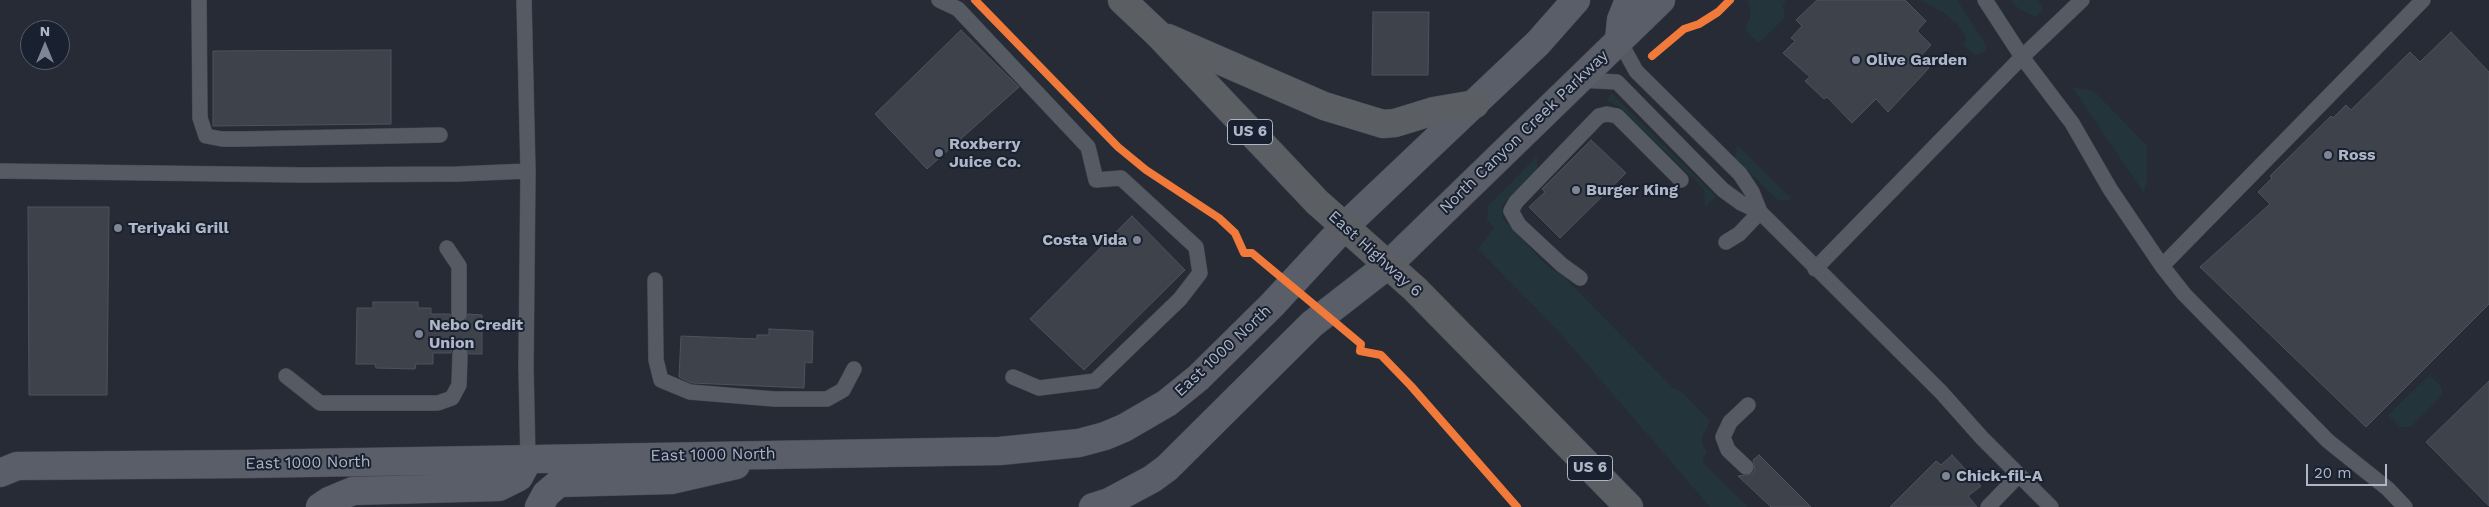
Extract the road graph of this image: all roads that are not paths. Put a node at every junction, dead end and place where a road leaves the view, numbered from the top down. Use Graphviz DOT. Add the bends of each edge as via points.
graph roads {
  1 [pos="199,0"];
  2 [pos="524,0"];
  3 [pos="939,0"];
  4 [pos="1122,0"];
  5 [pos="1576,0"];
  6 [pos="1629,0"];
  7 [pos="1661,0"];
  8 [pos="1985,0"];
  9 [pos="2082,0"];
  10 [pos="2423,0"];
  11 [pos="1158,34"];
  12 [pos="1619,40"];
  13 [pos="2022,57"];
  14 [pos="1579,80"];
  15 [pos="1475,104"];
  16 [pos="440,135"];
  17 [pos="0,171"];
  18 [pos="528,171"];
  19 [pos="1681,180"];
  20 [pos="1760,212"];
  21 [pos="1345,226"];
  22 [pos="1726,242"];
  23 [pos="447,248"];
  24 [pos="1388,265"];
  25 [pos="2162,266"];
  26 [pos="1816,269"];
  27 [pos="1580,278"];
  28 [pos="655,280"];
  29 [pos="459,314"];
  30 [pos="460,354"];
  31 [pos="854,369"];
  32 [pos="286,376"];
  33 [pos="1013,376"];
  34 [pos="1748,405"];
  35 [pos="757,455"];
  36 [pos="528,460"];
  37 [pos="1746,467"];
  38 [pos="0,473"];
  39 [pos="2019,475"];
  40 [pos="1152,479"];
  41 [pos="320,507"];
  42 [pos="540,507"];
  43 [pos="1093,507"];
  44 [pos="1136,507"];
  45 [pos="1629,507"];
  46 [pos="1988,507"];
  47 [pos="2051,507"];
  48 [pos="2405,507"];
  1 -- 16 [label="lane" via="200,118 206,136 243,139"];
  2 -- 18 [label="lane"];
  3 -- 33 [label="lane" via="958,9 1088,147 1096,180 1120,178 1196,247 1200,273 1180,299 1095,382 1039,388"];
  4 -- 11 [label="highway, East Highway 6 / US 6"];
  5 -- 15 [label="main road" via="1538,43"];
  6 -- 12 [label="main road" via="1621,20"];
  7 -- 12 [label="main road, North Canyon Creek Parkway"];
  8 -- 13 [label="lane"];
  9 -- 13 [label="lane"];
  10 -- 25 [label="lane"];
  11 -- 15 [label="highway" via="1324,106 1383,124 1395,124 1434,111"];
  11 -- 21 [label="highway, East Highway 6 / US 6" via="1312,198"];
  12 -- 14 [label="main road, North Canyon Creek Parkway"];
  12 -- 20 [label="lane" via="1636,71 1740,174"];
  13 -- 25 [label="lane" via="2072,122 2110,189"];
  13 -- 26 [label="lane"];
  14 -- 20 [label="lane" via="1617,82 1723,190"];
  14 -- 24 [label="main road, North Canyon Creek Parkway"];
  15 -- 21 [label="main road"];
  17 -- 18 [label="lane" via="313,175"];
  18 -- 36 [label="lane"];
  19 -- 27 [label="lane" via="1617,116 1599,116 1511,211 1519,224"];
  20 -- 22 [label="lane" via="1739,234"];
  20 -- 26 [label="lane"];
  21 -- 24 [label="highway, East Highway 6 / US 6"];
  21 -- 35 [label="main road, East 1000 North" via="1198,378 1166,403 1105,436 1079,443 1000,451"];
  23 -- 29 [label="lane" via="459,266"];
  24 -- 40 [label="main road" via="1312,324"];
  24 -- 45 [label="highway, East Highway 6 / US 6"];
  25 -- 48 [label="lane" via="2184,294 2328,441 2388,489"];
  26 -- 39 [label="lane" via="1941,392"];
  28 -- 31 [label="lane" via="656,360 661,380 690,392 774,399 826,399 844,390"];
  30 -- 32 [label="lane" via="460,385 452,398 438,403 320,403"];
  34 -- 37 [label="lane" via="1730,422 1723,436 1728,450"];
  35 -- 36 [label="main road, East 1000 North"];
  35 -- 42 [label="main road" via="730,468 671,480 559,483 546,494"];
  36 -- 38 [label="main road, East 1000 North" via="17,466"];
  36 -- 41 [label="main road" via="519,477 499,487 353,491"];
  39 -- 46 [label="lane"];
  39 -- 47 [label="lane"];
  40 -- 43 [label="main road"];
  40 -- 44 [label="main road"];
}
